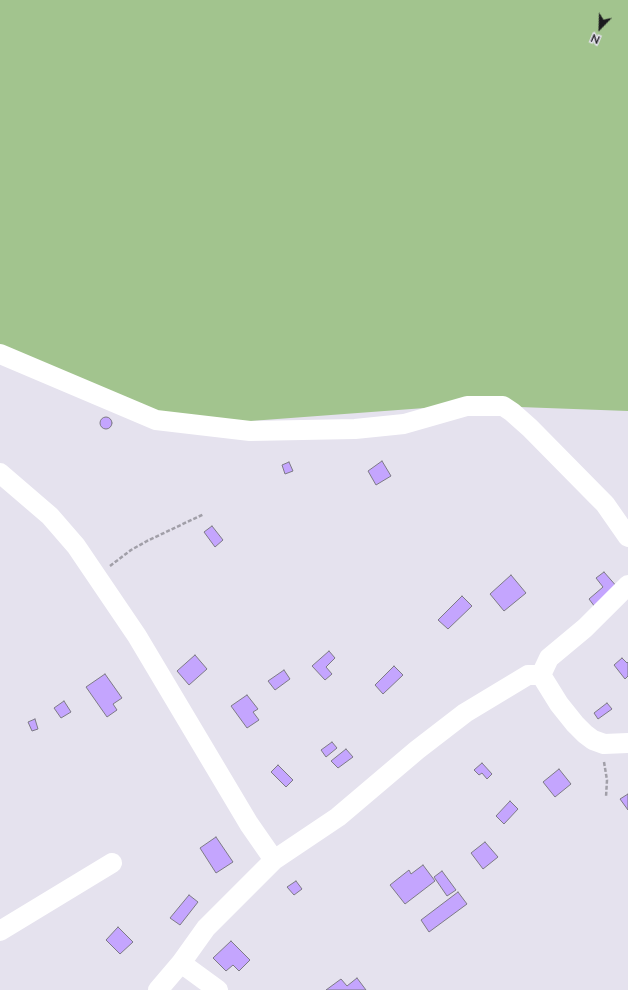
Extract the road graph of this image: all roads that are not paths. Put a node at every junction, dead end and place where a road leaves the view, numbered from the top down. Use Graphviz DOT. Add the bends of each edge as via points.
graph roads {
  1 [pos="0,354"];
  2 [pos="0,473"];
  3 [pos="628,537"];
  4 [pos="628,585"];
  5 [pos="541,675"];
  6 [pos="628,743"];
  7 [pos="274,860"];
  8 [pos="112,863"];
  9 [pos="0,931"];
  10 [pos="181,962"];
  11 [pos="158,990"];
  12 [pos="218,990"];
  1 -- 3 [label="street" via="156,420 250,431 355,429 404,424 467,406 503,406 530,428 605,504"];
  2 -- 7 [label="street" via="50,516 76,546 137,636 245,817"];
  4 -- 5 [label="street" via="585,628 550,658"];
  5 -- 6 [label="street" via="559,704 585,734 604,744"];
  5 -- 7 [label="street" via="528,675 465,713 338,817"];
  7 -- 10 [label="street" via="206,928"];
  8 -- 9 [label="street"];
  10 -- 11 [label="street"];
  10 -- 12 [label="street"];
}
